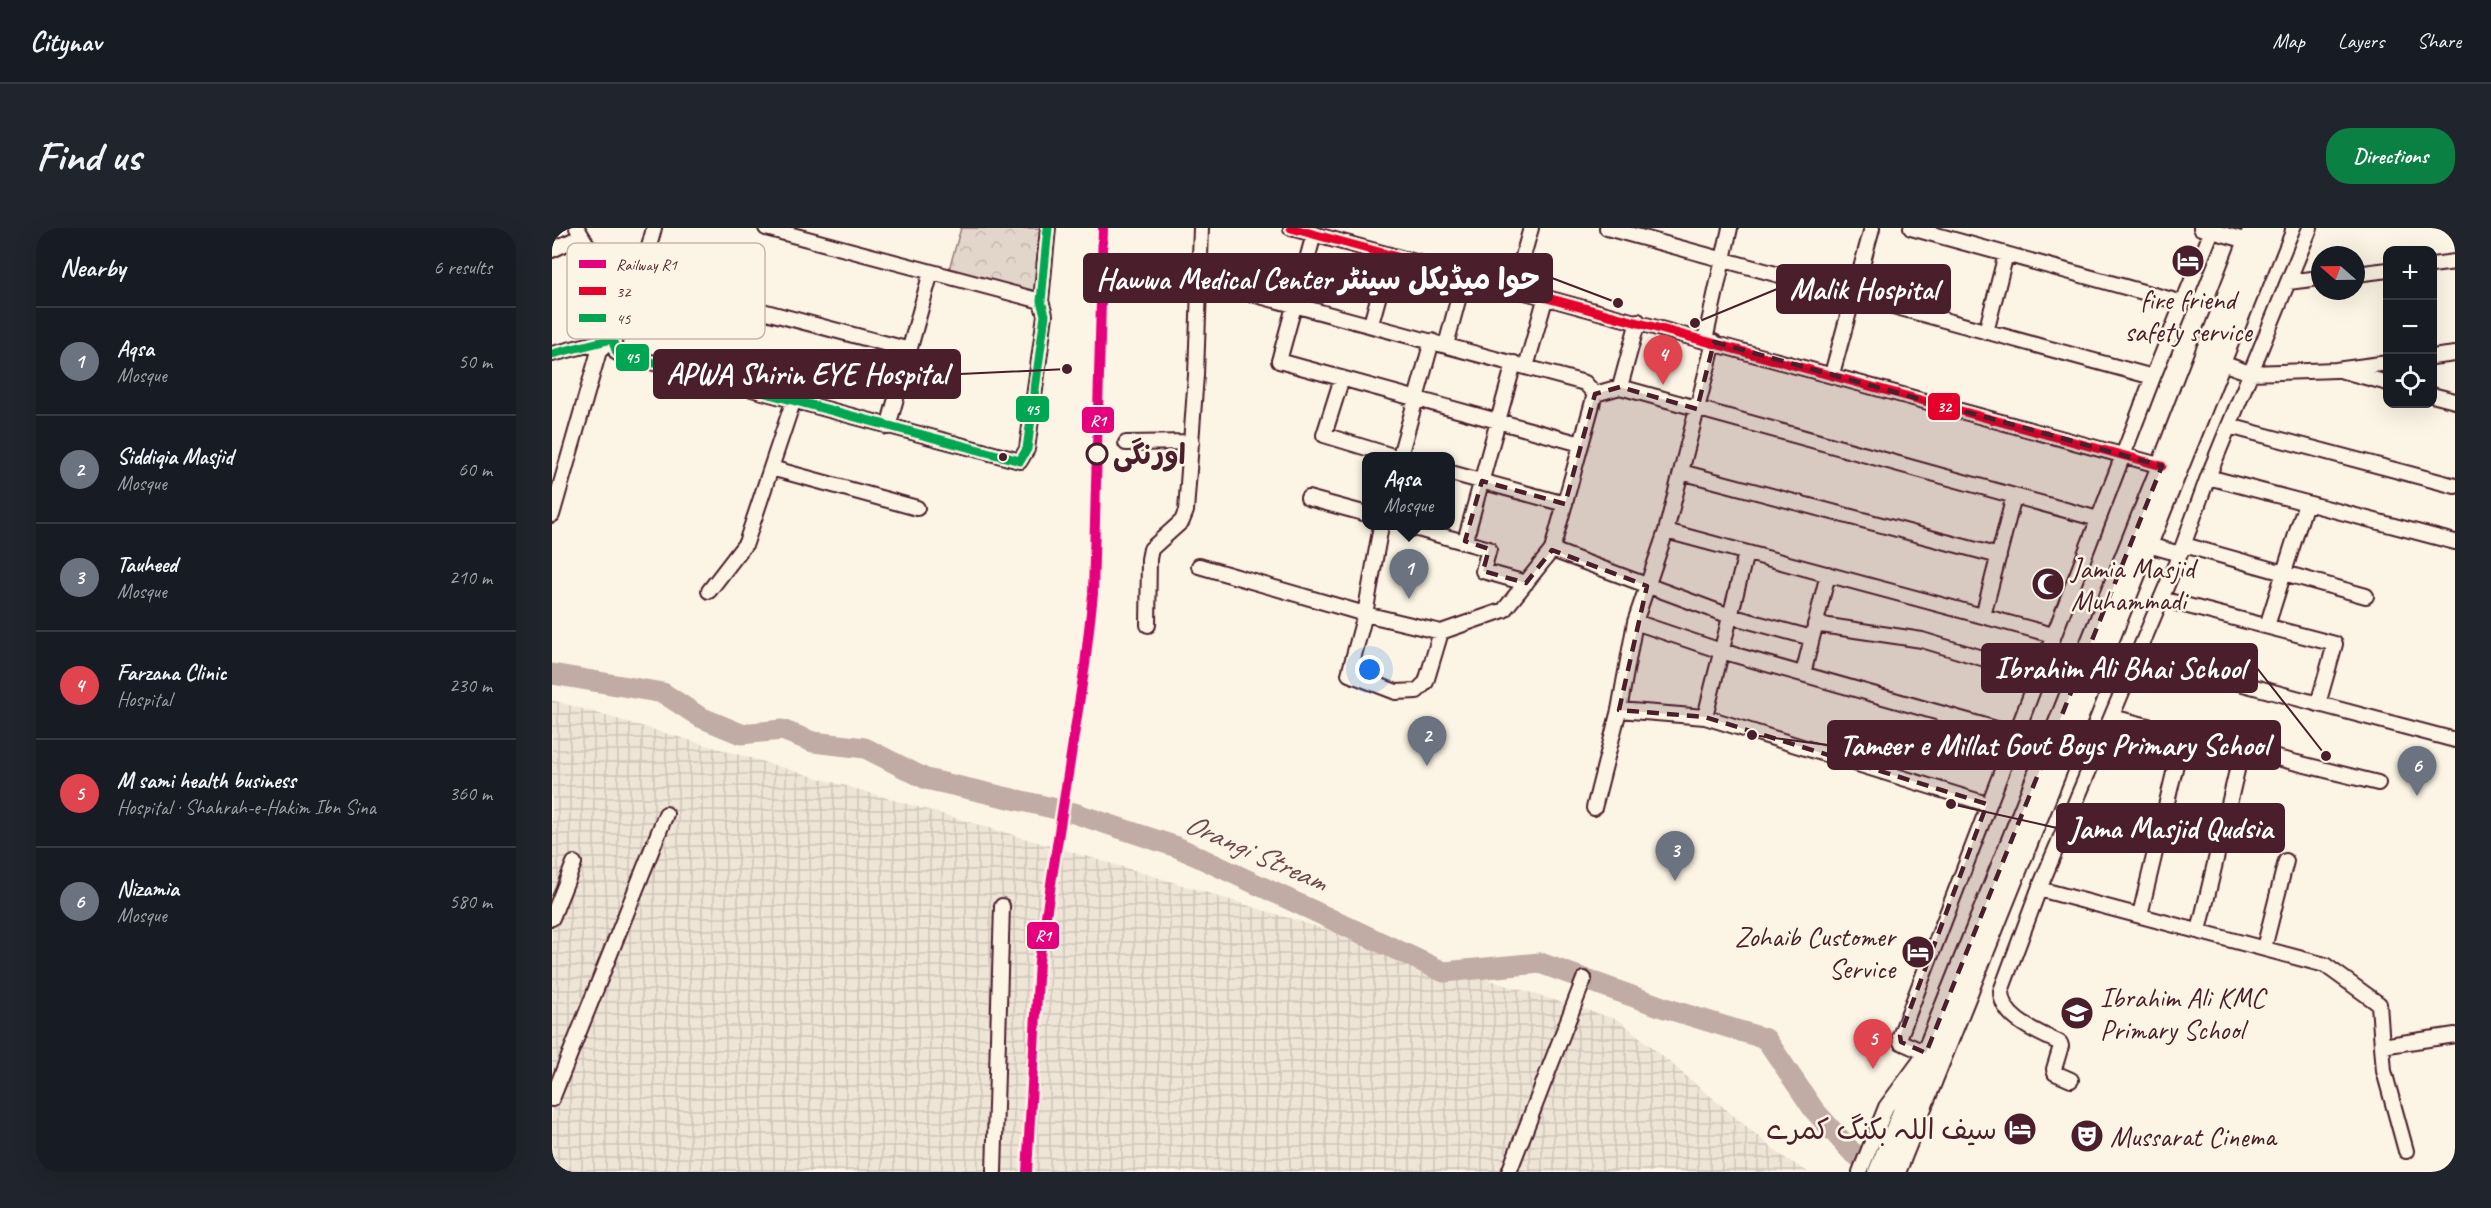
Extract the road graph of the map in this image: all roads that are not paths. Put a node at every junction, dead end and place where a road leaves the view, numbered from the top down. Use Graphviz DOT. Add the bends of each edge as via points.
graph roads {
  1 [pos="654,228"];
  2 [pos="765,228"];
  3 [pos="1048,228"];
  4 [pos="1201,228"];
  5 [pos="1291,228"];
  6 [pos="1531,228"];
  7 [pos="1607,228"];
  8 [pos="1730,228"];
  9 [pos="1872,228"];
  10 [pos="1911,228"];
  11 [pos="2274,228"];
  12 [pos="2310,228"];
  13 [pos="2209,229"];
  14 [pos="579,232"];
  15 [pos="1314,234"];
  16 [pos="2251,235"];
  17 [pos="650,243"];
  18 [pos="552,250"];
  19 [pos="2006,254"];
  20 [pos="1390,255"];
  21 [pos="1722,258"];
  22 [pos="2455,262"];
  23 [pos="2437,264"];
  24 [pos="2383,271"];
  25 [pos="931,272"];
  26 [pos="2365,273"];
  27 [pos="1465,274"];
  28 [pos="2311,279"];
  29 [pos="1200,280"];
  30 [pos="2288,282"];
  31 [pos="1514,288"];
  32 [pos="1546,296"];
  33 [pos="1853,296"];
  34 [pos="1041,301"];
  35 [pos="2183,303"];
  36 [pos="1294,304"];
  37 [pos="765,312"];
  38 [pos="1638,321"];
  39 [pos="1371,324"];
  40 [pos="1986,332"];
  41 [pos="612,339"];
  42 [pos="1432,340"];
  43 [pos="1710,341"];
  44 [pos="1446,345"];
  45 [pos="910,350"];
  46 [pos="553,352"];
  47 [pos="2455,354"];
  48 [pos="2437,356"];
  49 [pos="2219,362"];
  50 [pos="2383,364"];
  51 [pos="1520,365"];
  52 [pos="2336,370"];
  53 [pos="2250,373"];
  54 [pos="1832,374"];
  55 [pos="2153,377"];
  56 [pos="1342,378"];
  57 [pos="2383,382"];
  58 [pos="1620,387"];
  59 [pos="1595,394"];
  60 [pos="2437,396"];
  61 [pos="1416,399"];
  62 [pos="2455,401"];
  63 [pos="793,402"];
  64 [pos="1697,409"];
  65 [pos="1498,421"];
  66 [pos="2229,426"];
  67 [pos="888,427"];
  68 [pos="1192,442"];
  69 [pos="1126,443"];
  70 [pos="1581,444"];
  71 [pos="1380,452"];
  72 [pos="1401,452"];
  73 [pos="2123,455"];
  74 [pos="2162,466"];
  75 [pos="771,468"];
  76 [pos="1681,472"];
  77 [pos="1455,473"];
  78 [pos="2208,477"];
  79 [pos="1482,481"];
  80 [pos="2455,486"];
  81 [pos="2014,496"];
  82 [pos="1308,498"];
  83 [pos="2306,503"];
  84 [pos="1565,504"];
  85 [pos="553,508"];
  86 [pos="917,508"];
  87 [pos="1362,513"];
  88 [pos="2098,519"];
  89 [pos="1380,530"];
  90 [pos="1424,530"];
  91 [pos="1666,531"];
  92 [pos="1465,542"];
  93 [pos="2455,542"];
  94 [pos="2148,545"];
  95 [pos="1552,550"];
  96 [pos="2182,550"];
  97 [pos="1746,553"];
  98 [pos="1999,556"];
  99 [pos="1198,566"];
  100 [pos="2284,573"];
  101 [pos="1828,574"];
  102 [pos="1526,583"];
  103 [pos="1647,586"];
  104 [pos="709,591"];
  105 [pos="2366,596"];
  106 [pos="2161,599"];
  107 [pos="1365,614"];
  108 [pos="1730,616"];
  109 [pos="1983,616"];
  110 [pos="1635,622"];
  111 [pos="1815,624"];
  112 [pos="1148,625"];
  113 [pos="2267,626"];
  114 [pos="1442,632"];
  115 [pos="2053,634"];
  116 [pos="1812,638"];
  117 [pos="1721,651"];
  118 [pos="2137,657"];
  119 [pos="1803,674"];
  120 [pos="2038,675"];
  121 [pos="2318,704"];
  122 [pos="1620,710"];
  123 [pos="1706,717"];
  124 [pos="2112,717"];
  125 [pos="2014,734"];
  126 [pos="2183,735"];
  127 [pos="2455,740"];
  128 [pos="2242,749"];
  129 [pos="2378,783"];
  130 [pos="1987,804"];
  131 [pos="1594,808"];
  132 [pos="666,814"];
  133 [pos="2286,861"];
  134 [pos="574,863"];
  135 [pos="2039,889"];
  136 [pos="1002,906"];
  137 [pos="2140,915"];
  138 [pos="552,918"];
  139 [pos="2199,931"];
  140 [pos="2264,948"];
  141 [pos="1584,979"];
  142 [pos="2455,1035"];
  143 [pos="2382,1046"];
  144 [pos="1926,1053"];
  145 [pos="2071,1080"];
  146 [pos="552,1099"];
  147 [pos="1906,1123"];
  148 [pos="2406,1151"];
  149 [pos="994,1172"];
  150 [pos="1509,1172"];
  151 [pos="1860,1172"];
  152 [pos="1879,1172"];
  153 [pos="1895,1172"];
  1 -- 17 [label="street"];
  2 -- 25 [label="street"];
  3 -- 34 [label="street"];
  4 -- 29 [label="street"];
  5 -- 15 [label="street"];
  6 -- 31 [label="street"];
  7 -- 21 [label="street"];
  8 -- 21 [label="street"];
  9 -- 33 [label="street"];
  10 -- 19 [label="street"];
  11 -- 49 [label="highway"];
  12 -- 30 [label="street"];
  13 -- 16 [label="street"];
  13 -- 35 [label="street"];
  14 -- 18 [label="street"];
  15 -- 20 [label="street"];
  15 -- 36 [label="street"];
  16 -- 74 [label="highway"];
  19 -- 35 [label="street"];
  19 -- 40 [label="street"];
  20 -- 27 [label="street"];
  20 -- 39 [label="street"];
  21 -- 33 [label="street"];
  21 -- 43 [label="street"];
  22 -- 23 [label="street"];
  24 -- 26 [label="street"];
  25 -- 34 [label="street"];
  25 -- 45 [label="street"];
  27 -- 31 [label="street"];
  27 -- 44 [label="street"];
  28 -- 30 [label="street"];
  29 -- 36 [label="street"];
  29 -- 68 [label="street"];
  30 -- 53 [label="street"];
  31 -- 32 [label="street"];
  32 -- 38 [label="street"];
  32 -- 51 [label="street"];
  33 -- 40 [label="street"];
  33 -- 54 [label="street"];
  34 -- 67 [label="street" via="1045,315 1027,449 1020,461"];
  35 -- 55 [label="street"];
  36 -- 39 [label="street"];
  36 -- 56 [label="street" via="1279,361"];
  37 -- 45 [label="street"];
  38 -- 43 [label="street"];
  38 -- 58 [label="street"];
  39 -- 42 [label="street"];
  40 -- 55 [label="street"];
  41 -- 46 [label="street"];
  41 -- 63 [label="street" via="617,352"];
  41 -- 85 [label="street" via="599,351"];
  42 -- 44 [label="street"];
  42 -- 61 [label="street"];
  43 -- 54 [label="street"];
  43 -- 64 [label="street"];
  44 -- 51 [label="street"];
  45 -- 67 [label="street"];
  47 -- 48 [label="street"];
  49 -- 53 [label="street"];
  49 -- 94 [label="highway"];
  50 -- 52 [label="street"];
  51 -- 59 [label="street" via="1586,383"];
  51 -- 65 [label="street"];
  52 -- 53 [label="street"];
  52 -- 57 [label="street"];
  53 -- 66 [label="street"];
  54 -- 73 [label="street"];
  55 -- 73 [label="street"];
  56 -- 61 [label="street"];
  56 -- 71 [label="street" via="1324,435"];
  58 -- 59 [label="street"];
  58 -- 64 [label="street"];
  59 -- 70 [label="street"];
  60 -- 62 [label="street"];
  61 -- 65 [label="street"];
  61 -- 72 [label="street"];
  63 -- 67 [label="street"];
  63 -- 75 [label="street"];
  64 -- 76 [label="street"];
  64 -- 81 [label="street"];
  65 -- 70 [label="street"];
  65 -- 79 [label="street"];
  66 -- 78 [label="street"];
  66 -- 80 [label="street"];
  68 -- 69 [label="street"];
  68 -- 112 [label="street" via="1186,511 1182,521 1151,549"];
  70 -- 84 [label="street"];
  73 -- 74 [label="street"];
  73 -- 88 [label="street"];
  74 -- 144 [label="highway"];
  75 -- 86 [label="street"];
  75 -- 104 [label="street" via="746,543"];
  76 -- 91 [label="street"];
  76 -- 98 [label="street"];
  77 -- 79 [label="street"];
  78 -- 83 [label="street"];
  78 -- 96 [label="street"];
  79 -- 84 [label="street"];
  79 -- 92 [label="street"];
  81 -- 88 [label="street"];
  81 -- 98 [label="street"];
  82 -- 87 [label="street"];
  83 -- 93 [label="street"];
  83 -- 100 [label="street"];
  84 -- 95 [label="street"];
  88 -- 115 [label="street"];
  89 -- 107 [label="street"];
  90 -- 92 [label="street"];
  91 -- 97 [label="street"];
  91 -- 103 [label="street"];
  92 -- 102 [label="street" via="1489,549 1483,572"];
  94 -- 96 [label="street"];
  94 -- 147 [label="highway"];
  95 -- 102 [label="street"];
  95 -- 103 [label="street"];
  96 -- 100 [label="street"];
  96 -- 106 [label="street"];
  97 -- 101 [label="street"];
  97 -- 108 [label="street"];
  98 -- 109 [label="street"];
  99 -- 107 [label="street"];
  100 -- 105 [label="street"];
  100 -- 113 [label="street"];
  101 -- 109 [label="street"];
  101 -- 111 [label="street"];
  102 -- 114 [label="street" via="1504,610"];
  103 -- 108 [label="street"];
  103 -- 110 [label="street"];
  106 -- 113 [label="street"];
  106 -- 118 [label="street"];
  107 -- 114 [label="street"];
  107 -- 114 [label="street" via="1349,674 1396,692 1422,687"];
  108 -- 116 [label="street"];
  108 -- 117 [label="street"];
  109 -- 115 [label="street"];
  110 -- 117 [label="street"];
  110 -- 122 [label="street"];
  111 -- 116 [label="street"];
  111 -- 120 [label="street" via="1922,640"];
  113 -- 121 [label="street" via="2335,644"];
  115 -- 120 [label="street"];
  116 -- 119 [label="street"];
  117 -- 119 [label="street"];
  117 -- 123 [label="street"];
  118 -- 121 [label="street"];
  118 -- 124 [label="street"];
  119 -- 125 [label="street"];
  120 -- 125 [label="street"];
  121 -- 127 [label="street"];
  122 -- 123 [label="street"];
  122 -- 131 [label="street"];
  123 -- 130 [label="street"];
  124 -- 126 [label="street"];
  124 -- 135 [label="street"];
  125 -- 130 [label="street"];
  126 -- 128 [label="street"];
  126 -- 137 [label="street"];
  128 -- 129 [label="street"];
  128 -- 139 [label="street"];
  130 -- 144 [label="street" via="1900,1036 1901,1042"];
  132 -- 146 [label="street"];
  133 -- 140 [label="street"];
  134 -- 138 [label="street"];
  135 -- 137 [label="street"];
  135 -- 145 [label="street" via="2001,1000 2006,1010 2028,1027 2060,1043 2055,1073"];
  136 -- 149 [label="street"];
  137 -- 139 [label="street"];
  139 -- 140 [label="street"];
  140 -- 143 [label="street" via="2325,965 2379,1004"];
  141 -- 150 [label="street"];
  142 -- 143 [label="street"];
  143 -- 148 [label="street" via="2384,1071"];
  144 -- 147 [label="highway"];
  144 -- 151 [label="street" via="1886,1107"];
  147 -- 152 [label="highway"];
  147 -- 153 [label="highway"];
}
